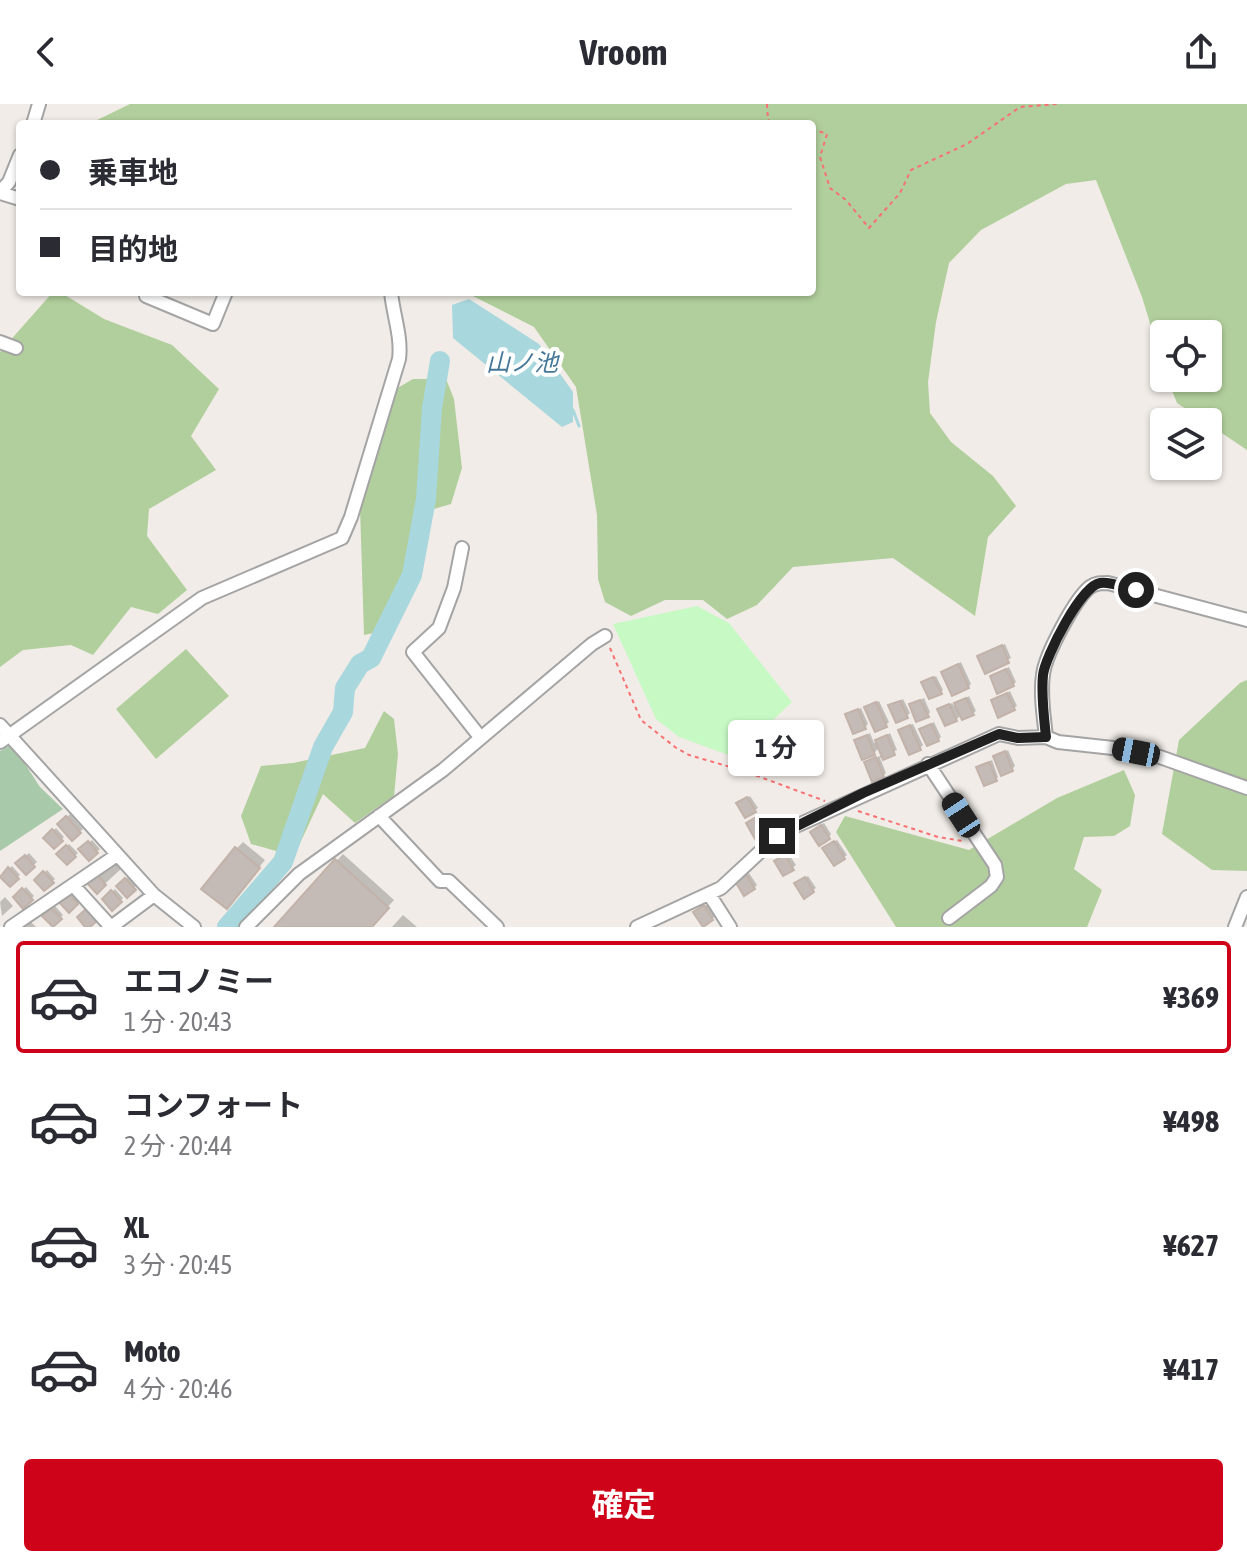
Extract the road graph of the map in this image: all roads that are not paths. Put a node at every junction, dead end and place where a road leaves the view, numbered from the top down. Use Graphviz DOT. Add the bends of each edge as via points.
graph roads {
  1 [pos="16,165"];
  2 [pos="0,193"];
  3 [pos="146,296"];
  4 [pos="224,296"];
  5 [pos="391,296"];
  6 [pos="0,342"];
  7 [pos="16,348"];
  8 [pos="462,548"];
  9 [pos="1247,620"];
  10 [pos="605,636"];
  11 [pos="0,725"];
  12 [pos="480,737"];
  13 [pos="1046,737"];
  14 [pos="5,740"];
  15 [pos="928,764"];
  16 [pos="1247,788"];
  17 [pos="379,816"];
  18 [pos="117,855"];
  19 [pos="73,885"];
  20 [pos="709,894"];
  21 [pos="154,895"];
  22 [pos="1247,897"];
  23 [pos="26,916"];
  24 [pos="949,918"];
  25 [pos="11,927"];
  26 [pos="35,927"];
  27 [pos="111,927"];
  28 [pos="194,927"];
  29 [pos="246,927"];
  30 [pos="497,927"];
  31 [pos="637,927"];
  32 [pos="730,927"];
  33 [pos="1235,927"];
  1 -- 2 [label="street"];
  3 -- 4 [label="street" via="213,324"];
  5 -- 14 [label="street" via="399,359 342,538 217,589"];
  6 -- 7 [label="street"];
  8 -- 12 [label="street" via="439,628 413,652"];
  9 -- 13 [label="street" via="1108,583 1089,588 1043,675"];
  10 -- 12 [label="street"];
  11 -- 14 [label="street"];
  12 -- 17 [label="street"];
  13 -- 15 [label="street" via="999,734"];
  13 -- 16 [label="street" via="1160,757"];
  14 -- 18 [label="street"];
  15 -- 20 [label="street" via="777,836"];
  15 -- 24 [label="street" via="995,865 997,877"];
  17 -- 29 [label="street" via="299,874"];
  17 -- 30 [label="street" via="440,881 449,881"];
  18 -- 19 [label="street"];
  18 -- 21 [label="street"];
  19 -- 23 [label="street"];
  19 -- 27 [label="street"];
  20 -- 31 [label="street"];
  20 -- 32 [label="street"];
  21 -- 27 [label="street"];
  21 -- 28 [label="street"];
  22 -- 33 [label="street"];
  23 -- 25 [label="street"];
  23 -- 26 [label="street"];
}
